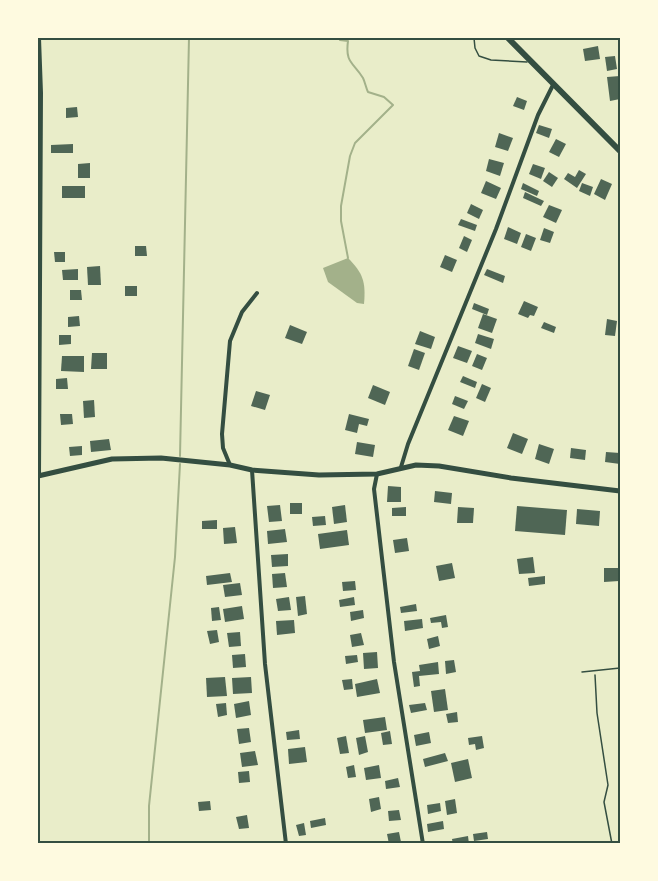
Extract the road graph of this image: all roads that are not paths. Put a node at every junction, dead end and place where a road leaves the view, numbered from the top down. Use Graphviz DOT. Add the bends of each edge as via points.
graph roads {
  1 [pos="39,38"];
  2 [pos="474,38"];
  3 [pos="508,38"];
  4 [pos="532,62"];
  5 [pos="554,84"];
  6 [pos="621,151"];
  7 [pos="257,293"];
  8 [pos="230,465"];
  9 [pos="401,467"];
  10 [pos="252,470"];
  11 [pos="376,474"];
  12 [pos="38,476"];
  13 [pos="621,491"];
  14 [pos="621,668"];
  15 [pos="582,672"];
  16 [pos="285,843"];
  17 [pos="423,843"];
  1 -- 12 [label="street"];
  2 -- 4 [label="lane" via="479,56"];
  3 -- 4 [label="highway"];
  4 -- 5 [label="highway"];
  5 -- 6 [label="highway"];
  5 -- 9 [label="street" via="538,115"];
  7 -- 8 [label="street" via="242,312 230,341 222,434"];
  8 -- 10 [label="main road"];
  8 -- 12 [label="main road" via="161,458 112,459"];
  9 -- 11 [label="main road"];
  9 -- 13 [label="main road" via="439,466"];
  10 -- 11 [label="main road" via="319,476"];
  10 -- 16 [label="street" via="265,664"];
  11 -- 17 [label="street" via="374,489 394,662"];
  14 -- 15 [label="lane"];
}
